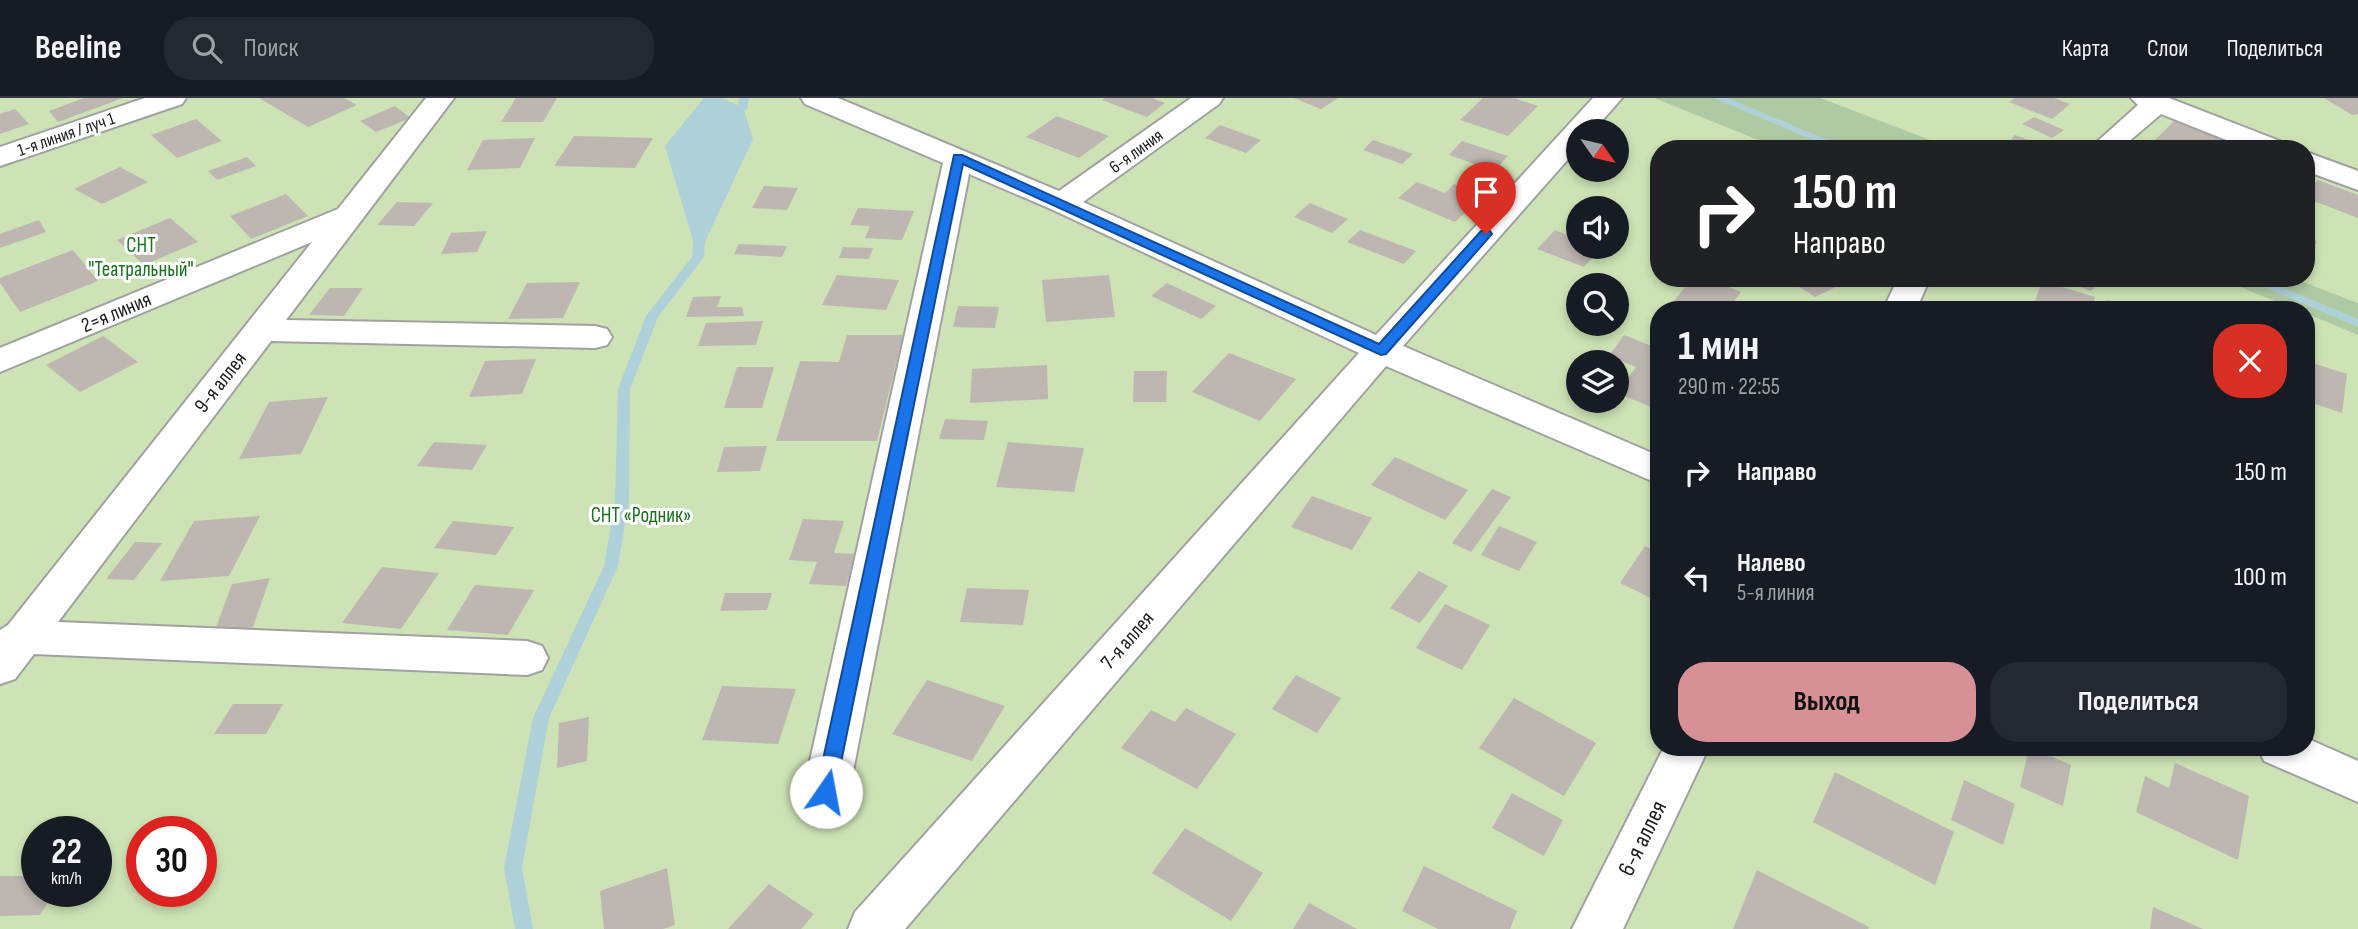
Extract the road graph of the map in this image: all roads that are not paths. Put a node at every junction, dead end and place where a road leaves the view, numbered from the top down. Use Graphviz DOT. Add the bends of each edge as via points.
graph roads {
  1 [pos="172,98"];
  2 [pos="440,98"];
  3 [pos="815,98"];
  4 [pos="1209,98"];
  5 [pos="1608,98"];
  6 [pos="2151,101"];
  7 [pos="2112,140"];
  8 [pos="2252,140"];
  9 [pos="0,157"];
  10 [pos="958,158"];
  11 [pos="2315,164"];
  12 [pos="2358,181"];
  13 [pos="1062,203"];
  14 [pos="349,215"];
  15 [pos="260,330"];
  16 [pos="595,337"];
  17 [pos="1381,350"];
  18 [pos="0,361"];
  19 [pos="1650,467"];
  20 [pos="8,651"];
  21 [pos="527,658"];
  22 [pos="1683,756"];
  23 [pos="2300,756"];
  24 [pos="2358,782"];
  25 [pos="826,792"];
  26 [pos="873,929"];
  27 [pos="1597,929"];
  1 -- 9 [label="street, 1-я линия / луч 1"];
  2 -- 14 [label="street, 9-я аллея"];
  3 -- 10 [label="street"];
  4 -- 13 [label="street, 6-я линия"];
  5 -- 17 [label="street, 7-я аллея"];
  6 -- 7 [label="street"];
  6 -- 8 [label="street"];
  10 -- 13 [label="street"];
  10 -- 25 [label="street"];
  11 -- 12 [label="street"];
  13 -- 17 [label="street"];
  14 -- 15 [label="street, 9-я аллея"];
  14 -- 18 [label="street, 2=я линия"];
  15 -- 16 [label="street"];
  15 -- 20 [label="street, 9-я аллея"];
  17 -- 19 [label="street"];
  17 -- 26 [label="street, 7-я аллея"];
  20 -- 21 [label="street"];
  22 -- 27 [label="street, 6-я аллея"];
  23 -- 24 [label="street"];
}
